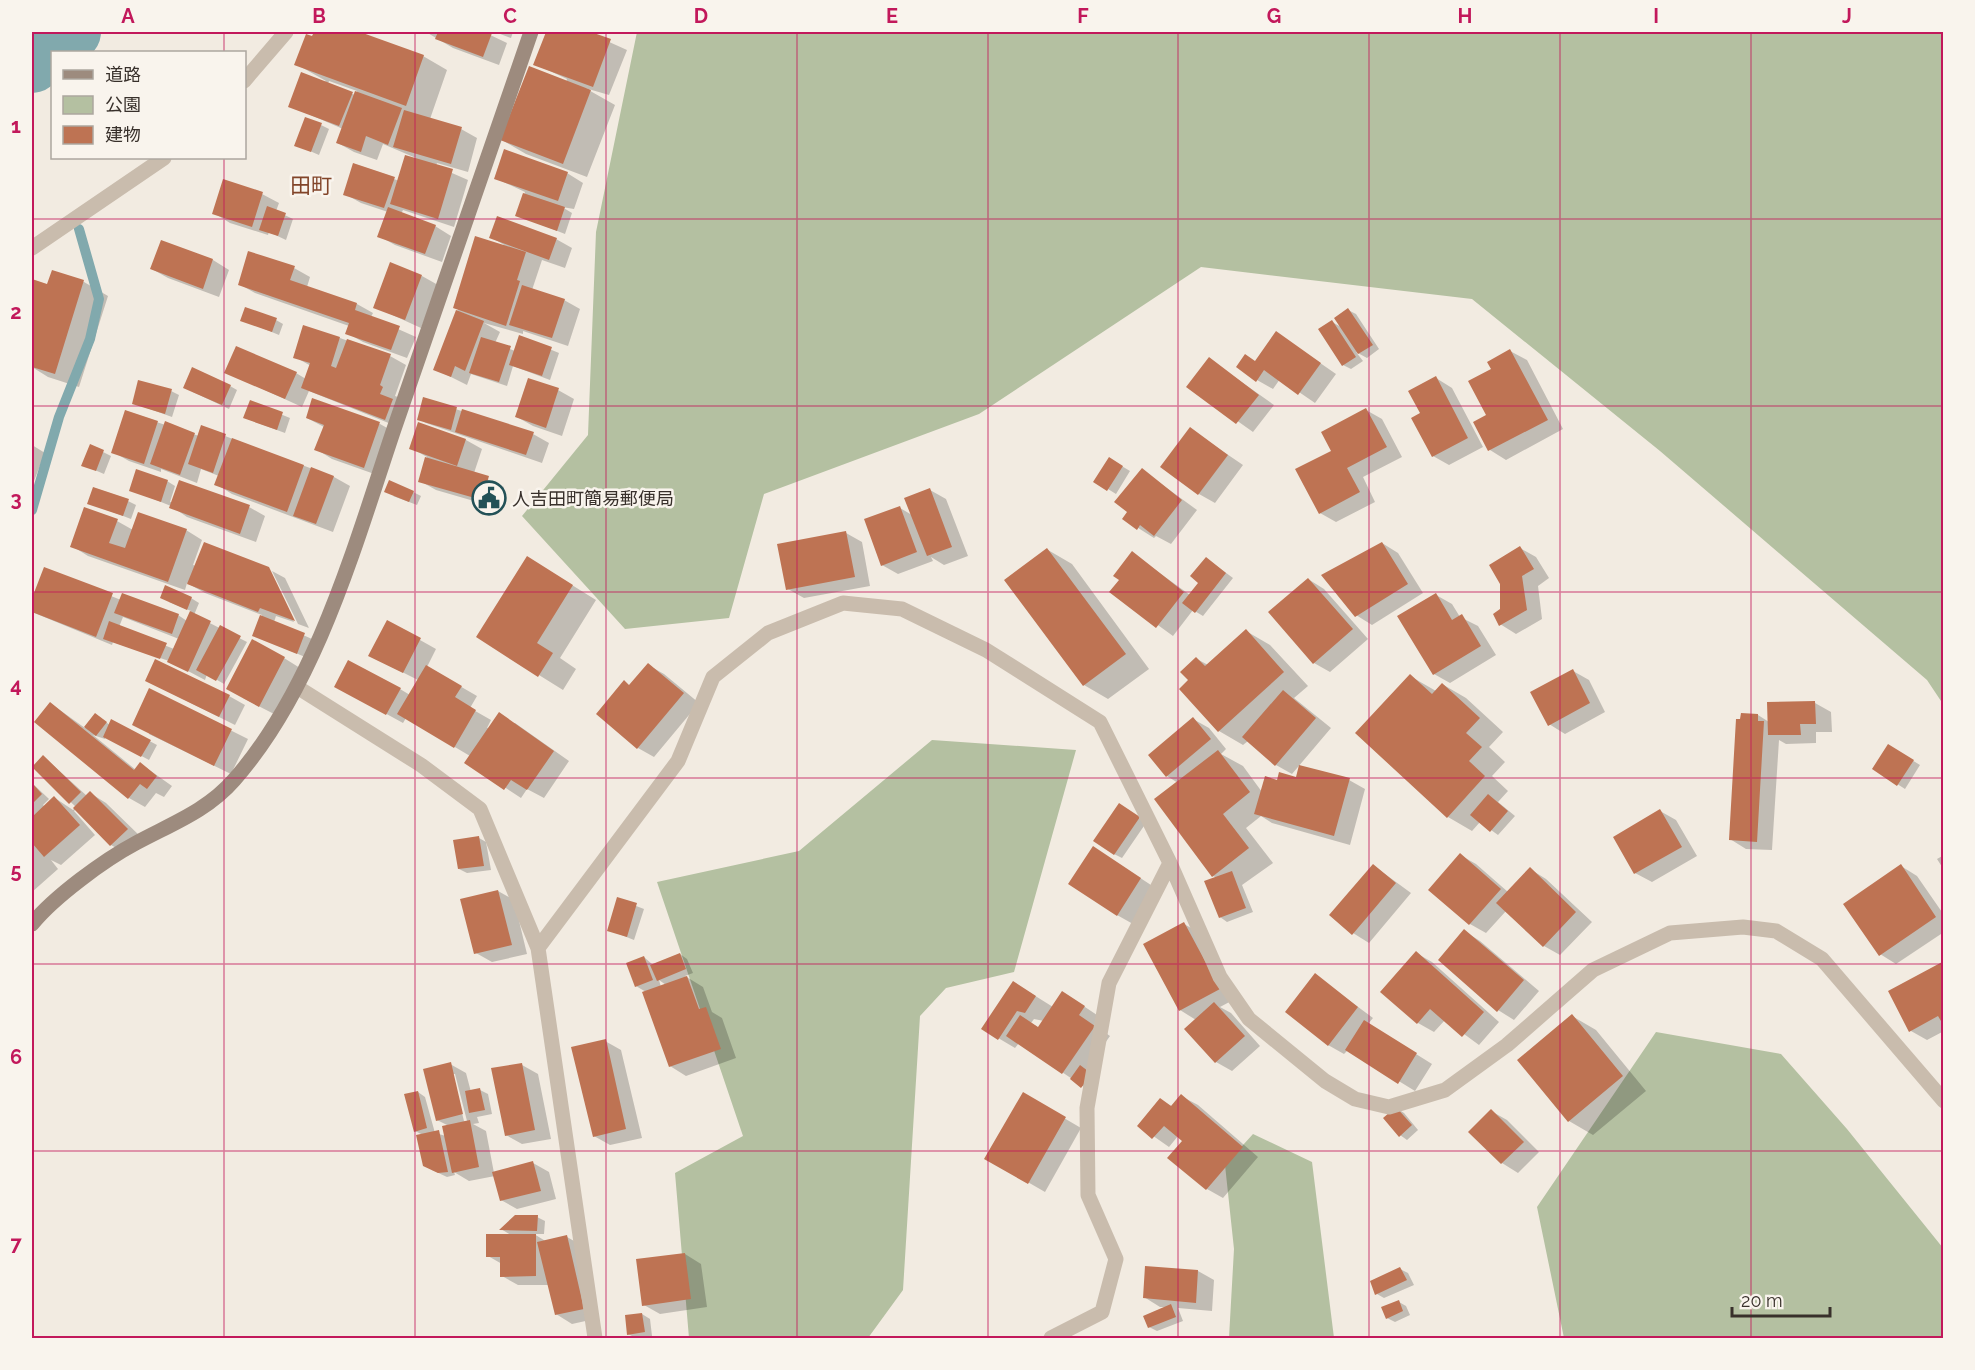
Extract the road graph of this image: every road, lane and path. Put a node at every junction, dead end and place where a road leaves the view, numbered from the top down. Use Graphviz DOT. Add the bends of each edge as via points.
graph roads {
  1 [pos="286,32"];
  2 [pos="531,32"];
  3 [pos="246,79"];
  4 [pos="163,159"];
  5 [pos="32,249"];
  6 [pos="297,687"];
  7 [pos="1170,863"];
  8 [pos="32,924"];
  9 [pos="538,948"];
  10 [pos="1944,1101"];
  11 [pos="595,1338"];
  12 [pos="1051,1338"];
  1 -- 3 [label="street"];
  2 -- 6 [label="street" via="343,578"];
  4 -- 5 [label="street"];
  6 -- 8 [label="street" via="233,782 188,819 134,844 48,904"];
  6 -- 9 [label="street" via="421,765 480,809"];
  7 -- 9 [label="street" via="1100,722 986,650 902,609 843,603 768,633 713,677 678,761"];
  7 -- 10 [label="street" via="1220,977 1249,1019 1325,1081 1355,1099 1389,1107 1445,1090 1507,1045 1593,970 1671,933 1743,927 1776,931 1822,959"];
  7 -- 12 [label="street" via="1109,983 1087,1108 1088,1195 1116,1258 1113,1279 1102,1312"];
  9 -- 11 [label="street"];
}
